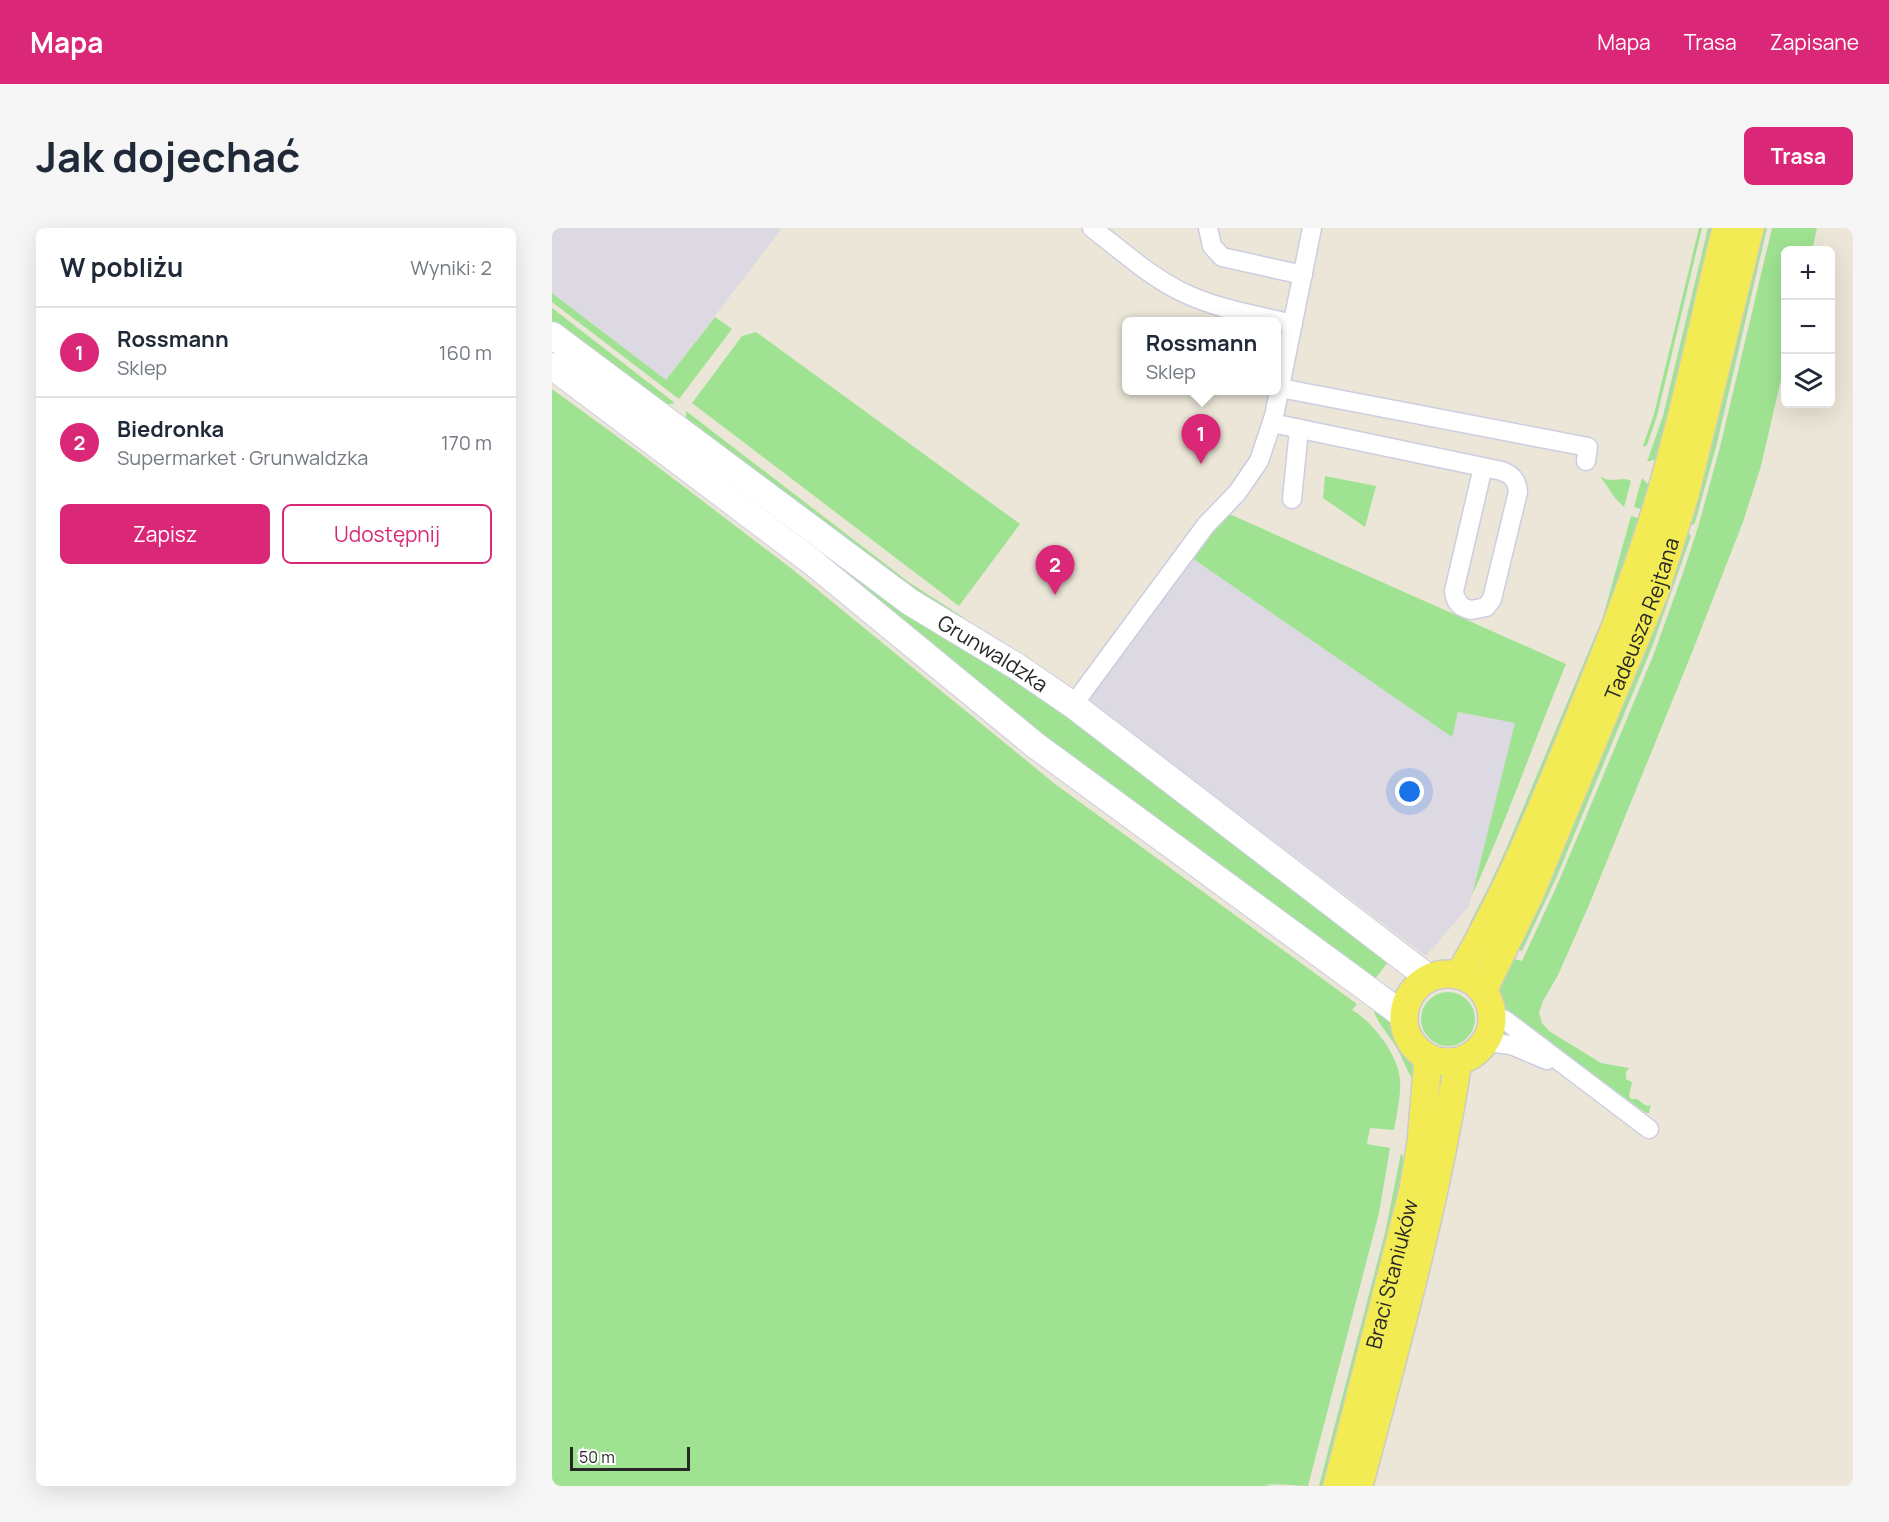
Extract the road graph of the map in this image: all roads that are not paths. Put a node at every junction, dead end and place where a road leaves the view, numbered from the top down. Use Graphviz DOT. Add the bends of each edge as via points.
graph roads {
  1 [pos="1092,228"];
  2 [pos="1208,228"];
  3 [pos="1312,228"];
  4 [pos="1726,228"];
  5 [pos="1750,228"];
  6 [pos="1303,275"];
  7 [pos="1263,317"];
  8 [pos="1281,321"];
  9 [pos="1293,324"];
  10 [pos="552,335"];
  11 [pos="552,366"];
  12 [pos="1281,384"];
  13 [pos="1281,394"];
  14 [pos="1279,395"];
  15 [pos="1272,423"];
  16 [pos="1299,429"];
  17 [pos="1586,461"];
  18 [pos="1483,467"];
  19 [pos="1292,499"];
  20 [pos="1073,705"];
  21 [pos="1459,975"];
  22 [pos="1428,978"];
  23 [pos="1488,1003"];
  24 [pos="1403,1015"];
  25 [pos="1486,1042"];
  26 [pos="1428,1059"];
  27 [pos="1458,1062"];
  28 [pos="1575,1072"];
  29 [pos="1649,1129"];
  30 [pos="1337,1486"];
  31 [pos="1359,1486"];
  1 -- 7 [label="street" via="1180,291"];
  2 -- 6 [label="street" via="1212,246 1222,257"];
  3 -- 6 [label="street"];
  4 -- 21 [label="main road, Tadeusza Rejtana" via="1670,459 1634,579 1539,817 1487,927"];
  5 -- 23 [label="main road, Tadeusza Rejtana" via="1685,495 1656,589"];
  6 -- 9 [label="street"];
  8 -- 9 [label="street"];
  9 -- 12 [label="street"];
  10 -- 20 [label="street, Grunwaldzka" via="910,602"];
  11 -- 24 [label="street, Grunwaldzka" via="811,561 1035,745"];
  13 -- 17 [label="street" via="1588,447"];
  14 -- 15 [label="street"];
  15 -- 16 [label="street"];
  15 -- 20 [label="street" via="1249,478 1206,525"];
  16 -- 18 [label="street"];
  16 -- 19 [label="street"];
  18 -- 18 [label="street" via="1513,476 1518,492 1492,599 1486,607 1471,610 1456,601 1454,591"];
  20 -- 22 [label="street, Grunwaldzka"];
  21 -- 22 [label="main road"];
  21 -- 23 [label="main road" via="1477,984"];
  22 -- 24 [label="main road" via="1407,1000"];
  23 -- 25 [label="main road" via="1491,1029"];
  23 -- 28 [label="street"];
  24 -- 26 [label="main road" via="1409,1040"];
  25 -- 27 [label="main road" via="1479,1051"];
  25 -- 28 [label="street" via="1511,1045"];
  26 -- 27 [label="main road"];
  26 -- 30 [label="main road, Braci Staniuków" via="1421,1142 1410,1201"];
  27 -- 31 [label="main road, Braci Staniuków" via="1415,1270"];
  28 -- 29 [label="street"];
}
